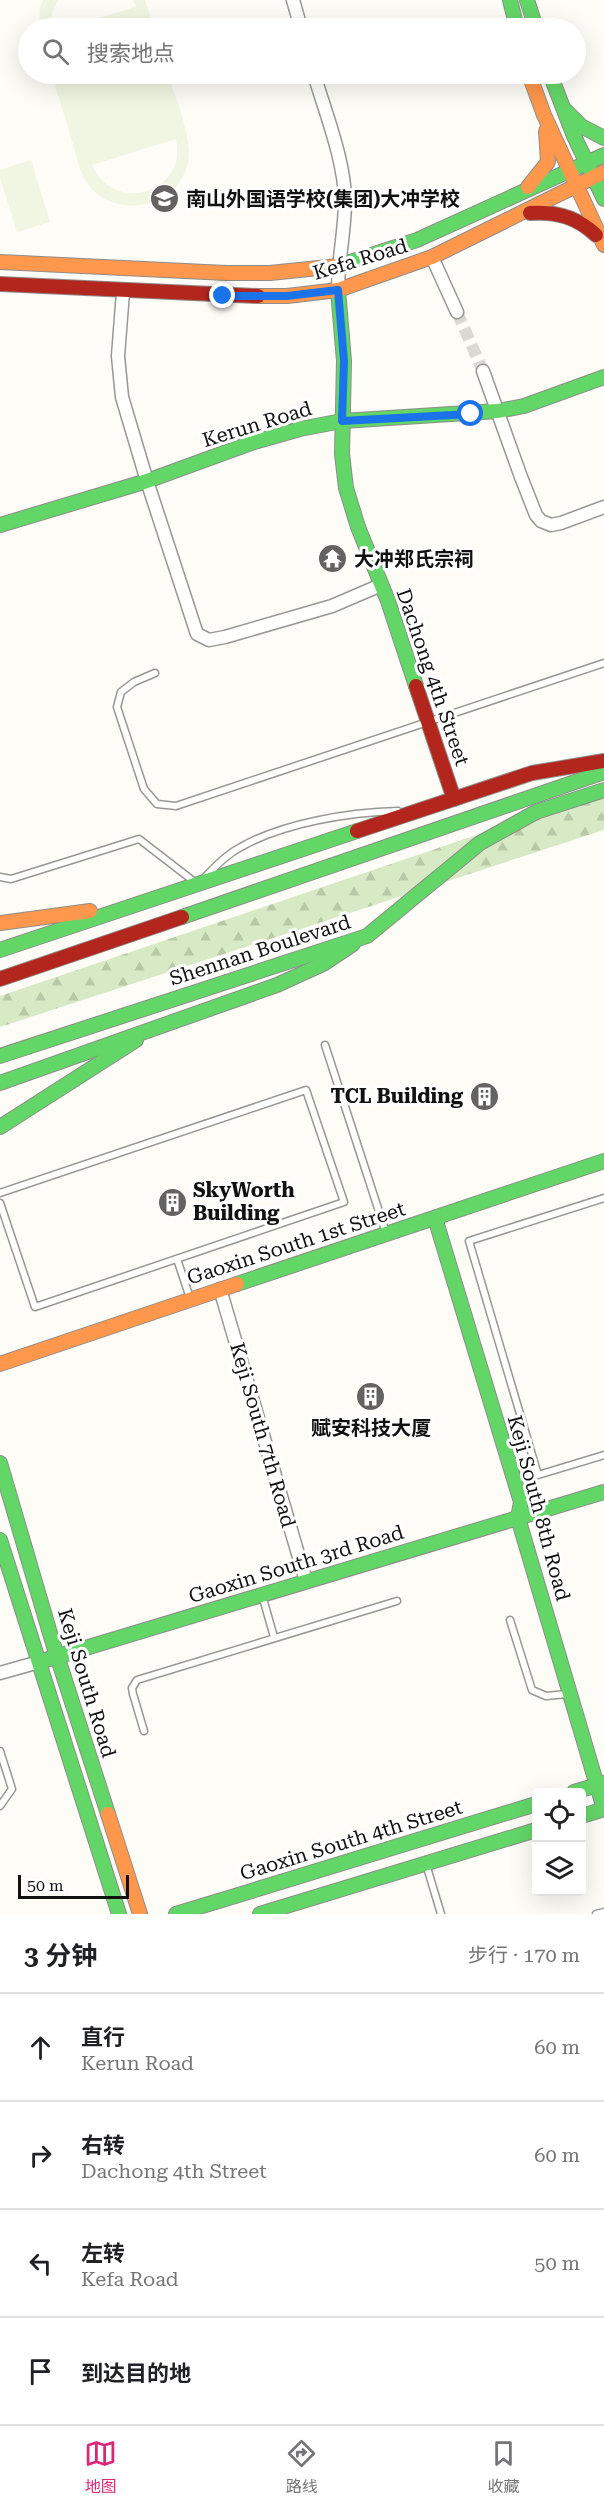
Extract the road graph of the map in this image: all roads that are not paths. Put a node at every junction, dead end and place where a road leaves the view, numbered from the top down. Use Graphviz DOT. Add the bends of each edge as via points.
graph roads {
  1 [pos="293,0"];
  2 [pos="510,0"];
  3 [pos="528,0"];
  4 [pos="298,18"];
  5 [pos="514,18"];
  6 [pos="533,18"];
  7 [pos="317,84"];
  8 [pos="533,84"];
  9 [pos="554,84"];
  10 [pos="561,105"];
  11 [pos="544,115"];
  12 [pos="604,138"];
  13 [pos="604,155"];
  14 [pos="586,163"];
  15 [pos="570,171"];
  16 [pos="599,175"];
  17 [pos="576,186"];
  18 [pos="515,196"];
  19 [pos="604,199"];
  20 [pos="520,215"];
  21 [pos="603,243"];
  22 [pos="432,257"];
  23 [pos="0,262"];
  24 [pos="338,266"];
  25 [pos="0,284"];
  26 [pos="338,290"];
  27 [pos="123,292"];
  28 [pos="457,312"];
  29 [pos="483,371"];
  30 [pos="603,377"];
  31 [pos="498,411"];
  32 [pos="342,421"];
  33 [pos="147,481"];
  34 [pos="604,507"];
  35 [pos="0,525"];
  36 [pos="381,585"];
  37 [pos="604,663"];
  38 [pos="155,673"];
  39 [pos="428,721"];
  40 [pos="604,761"];
  41 [pos="604,772"];
  42 [pos="604,790"];
  43 [pos="454,799"];
  44 [pos="420,811"];
  45 [pos="0,877"];
  46 [pos="197,884"];
  47 [pos="147,901"];
  48 [pos="0,923"];
  49 [pos="367,936"];
  50 [pos="0,950"];
  51 [pos="0,979"];
  52 [pos="155,1027"];
  53 [pos="325,1045"];
  54 [pos="0,1056"];
  55 [pos="0,1083"];
  56 [pos="0,1127"];
  57 [pos="604,1161"];
  58 [pos="0,1193"];
  59 [pos="604,1198"];
  60 [pos="0,1203"];
  61 [pos="435,1218"];
  62 [pos="386,1234"];
  63 [pos="177,1259"];
  64 [pos="220,1289"];
  65 [pos="190,1299"];
  66 [pos="0,1364"];
  67 [pos="604,1455"];
  68 [pos="0,1463"];
  69 [pos="604,1492"];
  70 [pos="518,1518"];
  71 [pos="0,1540"];
  72 [pos="306,1581"];
  73 [pos="262,1595"];
  74 [pos="397,1600"];
  75 [pos="510,1620"];
  76 [pos="274,1637"];
  77 [pos="57,1656"];
  78 [pos="39,1662"];
  79 [pos="0,1674"];
  80 [pos="569,1693"];
  81 [pos="144,1731"];
  82 [pos="0,1751"];
  83 [pos="601,1784"];
  84 [pos="586,1788"];
  85 [pos="0,1806"];
  86 [pos="532,1806"];
  87 [pos="604,1809"];
  88 [pos="586,1815"];
  89 [pos="532,1831"];
  90 [pos="426,1863"];
  91 [pos="604,1912"];
  92 [pos="118,1914"];
  93 [pos="140,1914"];
  94 [pos="176,1914"];
  95 [pos="260,1914"];
  96 [pos="441,1914"];
  97 [pos="596,1914"];
  1 -- 4 [label="street"];
  2 -- 5 [label="main road"];
  3 -- 6 [label="main road"];
  7 -- 24 [label="street, Dachong 4th Street" via="340,165 345,200"];
  8 -- 11 [label="main road"];
  9 -- 10 [label="main road"];
  10 -- 12 [label="main road" via="581,126"];
  10 -- 14 [label="main road"];
  11 -- 15 [label="main road"];
  11 -- 18 [label="main road" via="548,162 531,185"];
  13 -- 14 [label="main road, Kefa Road"];
  14 -- 15 [label="main road, Kefa Road"];
  14 -- 16 [label="main road"];
  15 -- 17 [label="main road"];
  15 -- 18 [label="main road, Kefa Road"];
  16 -- 17 [label="main road, Kefa Road"];
  16 -- 19 [label="main road"];
  17 -- 20 [label="main road, Kefa Road"];
  17 -- 21 [label="main road"];
  18 -- 24 [label="main road, Kefa Road" via="417,240"];
  20 -- 21 [label="main road" via="567,215 583,223"];
  20 -- 22 [label="main road, Kefa Road"];
  22 -- 26 [label="main road, Kefa Road"];
  22 -- 28 [label="street"];
  23 -- 24 [label="main road, Kefa Road" via="226,273"];
  24 -- 26 [label="street, Dachong 4th Street"];
  25 -- 27 [label="main road, Kefa Road"];
  26 -- 27 [label="main road, Kefa Road" via="259,297"];
  26 -- 32 [label="main road, Dachong 4th Street" via="344,361"];
  27 -- 33 [label="street" via="119,377"];
  29 -- 31 [label="street"];
  30 -- 31 [label="main road, Kerun Road" via="525,406"];
  31 -- 32 [label="main road, Kerun Road"];
  31 -- 34 [label="street" via="536,515 542,521 551,525 561,523"];
  32 -- 33 [label="main road, Kerun Road" via="254,442"];
  32 -- 36 [label="main road, Dachong 4th Street" via="342,454 349,497"];
  33 -- 35 [label="main road, Kerun Road"];
  33 -- 36 [label="street" via="194,628 203,638 225,637 315,611"];
  36 -- 39 [label="main road, Dachong 4th Street"];
  37 -- 39 [label="lane"];
  38 -- 39 [label="lane" via="122,692 117,707 144,789 157,804 176,807"];
  39 -- 43 [label="main road, Dachong 4th Street"];
  40 -- 43 [label="main road" via="544,770"];
  41 -- 51 [label="main road"];
  42 -- 49 [label="main road, Shennan Boulevard" via="536,812 480,843"];
  43 -- 44 [label="main road"];
  44 -- 46 [label="main road"];
  44 -- 46 [label="lane" via="335,815 256,839 226,857"];
  45 -- 46 [label="lane" via="11,879 139,839"];
  46 -- 47 [label="main road"];
  47 -- 48 [label="main road"];
  47 -- 50 [label="main road"];
  49 -- 52 [label="main road" via="324,964 277,985"];
  49 -- 54 [label="main road, Shennan Boulevard"];
  52 -- 55 [label="main road"];
  52 -- 56 [label="main road"];
  53 -- 62 [label="lane"];
  57 -- 61 [label="main road, Gaoxin South 1st Street"];
  58 -- 63 [label="lane" via="306,1090 344,1202"];
  59 -- 67 [label="lane" via="469,1241 538,1475"];
  60 -- 63 [label="lane" via="35,1307"];
  61 -- 62 [label="main road, Gaoxin South 1st Street"];
  61 -- 70 [label="main road, Keji South 8th Road" via="521,1502"];
  62 -- 64 [label="main road, Gaoxin South 1st Street"];
  63 -- 65 [label="lane"];
  64 -- 65 [label="main road, Gaoxin South 1st Street"];
  64 -- 72 [label="street, Keji South 7th Road"];
  65 -- 66 [label="main road, Gaoxin South 1st Street"];
  68 -- 77 [label="main road, Keji South Road"];
  69 -- 70 [label="main road, Gaoxin South 3rd Road"];
  70 -- 72 [label="main road, Gaoxin South 3rd Road"];
  70 -- 80 [label="main road, Keji South 8th Road"];
  71 -- 78 [label="main road, Keji South Road"];
  72 -- 73 [label="main road, Gaoxin South 3rd Road"];
  73 -- 76 [label="lane"];
  73 -- 77 [label="main road, Gaoxin South 3rd Road"];
  74 -- 76 [label="lane"];
  75 -- 80 [label="lane" via="532,1690 546,1696"];
  76 -- 81 [label="lane" via="136,1680 132,1688"];
  77 -- 78 [label="main road, Gaoxin South 3rd Road"];
  77 -- 93 [label="main road, Keji South Road"];
  78 -- 79 [label="street, Gaoxin South 3rd Road"];
  78 -- 92 [label="main road, Keji South Road"];
  80 -- 83 [label="main road, Keji South 8th Road"];
  82 -- 85 [label="lane" via="12,1789"];
  83 -- 84 [label="main road"];
  83 -- 87 [label="main road, Keji South 8th Road"];
  86 -- 94 [label="main road, Gaoxin South 4th Street"];
  87 -- 88 [label="main road"];
  89 -- 90 [label="main road"];
  90 -- 95 [label="main road"];
  90 -- 96 [label="lane"];
  91 -- 97 [label="lane"];
}
